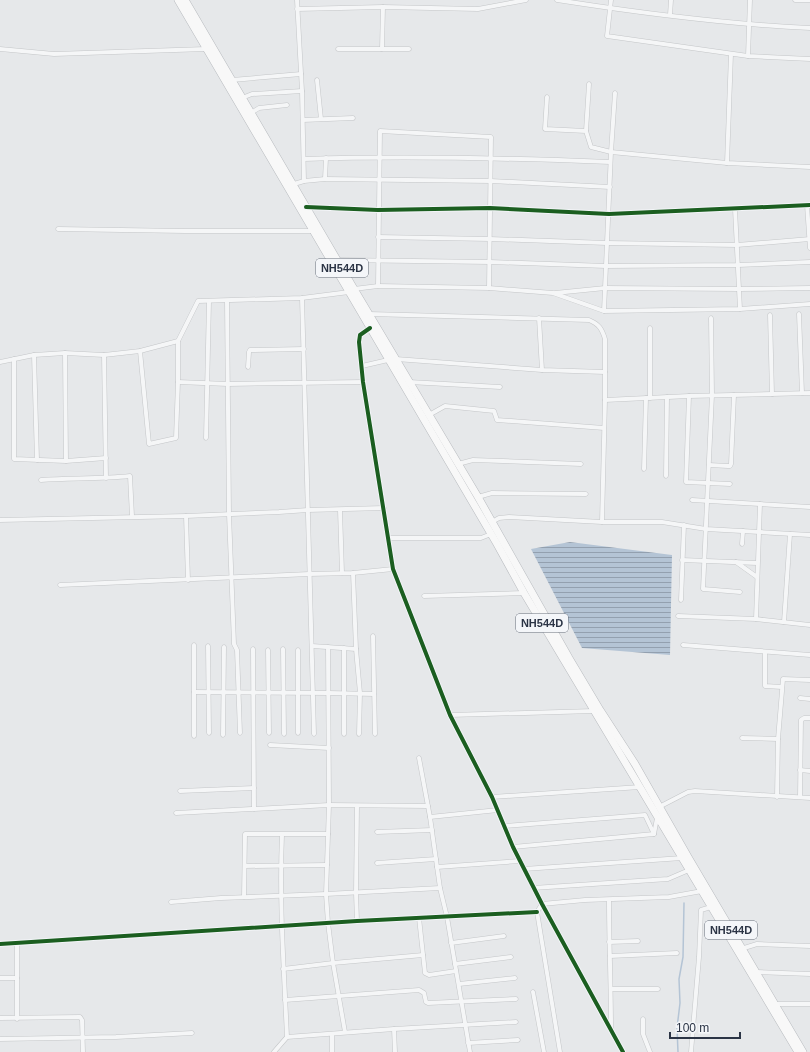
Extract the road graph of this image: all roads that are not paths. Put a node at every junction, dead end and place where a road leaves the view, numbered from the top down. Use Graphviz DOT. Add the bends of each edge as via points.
graph roads {
  1 [pos="178,0"];
  2 [pos="185,0"];
  3 [pos="297,0"];
  4 [pos="526,0"];
  5 [pos="556,0"];
  6 [pos="611,0"];
  7 [pos="670,0"];
  8 [pos="750,0"];
  9 [pos="795,0"];
  10 [pos="810,0"];
  11 [pos="383,7"];
  12 [pos="297,9"];
  13 [pos="610,9"];
  14 [pos="670,15"];
  15 [pos="750,25"];
  16 [pos="810,28"];
  17 [pos="0,49"];
  18 [pos="206,49"];
  19 [pos="338,49"];
  20 [pos="382,49"];
  21 [pos="409,49"];
  22 [pos="731,54"];
  23 [pos="748,56"];
  24 [pos="810,59"];
  25 [pos="301,74"];
  26 [pos="232,80"];
  27 [pos="317,80"];
  28 [pos="589,84"];
  29 [pos="302,91"];
  30 [pos="615,93"];
  31 [pos="547,97"];
  32 [pos="242,98"];
  33 [pos="287,104"];
  34 [pos="251,113"];
  35 [pos="353,118"];
  36 [pos="321,119"];
  37 [pos="303,120"];
  38 [pos="586,131"];
  39 [pos="611,152"];
  40 [pos="380,157"];
  41 [pos="326,158"];
  42 [pos="491,158"];
  43 [pos="304,159"];
  44 [pos="610,162"];
  45 [pos="727,163"];
  46 [pos="810,166"];
  47 [pos="325,179"];
  48 [pos="378,180"];
  49 [pos="304,181"];
  50 [pos="491,181"];
  51 [pos="294,184"];
  52 [pos="610,187"];
  53 [pos="809,205"];
  54 [pos="306,207"];
  55 [pos="490,208"];
  56 [pos="735,209"];
  57 [pos="378,210"];
  58 [pos="609,214"];
  59 [pos="58,229"];
  60 [pos="312,231"];
  61 [pos="378,237"];
  62 [pos="490,239"];
  63 [pos="810,239"];
  64 [pos="608,244"];
  65 [pos="737,245"];
  66 [pos="810,248"];
  67 [pos="338,260"];
  68 [pos="378,261"];
  69 [pos="490,262"];
  70 [pos="810,262"];
  71 [pos="738,265"];
  72 [pos="606,266"];
  73 [pos="378,286"];
  74 [pos="489,288"];
  75 [pos="605,288"];
  76 [pos="810,288"];
  77 [pos="739,289"];
  78 [pos="352,291"];
  79 [pos="553,294"];
  80 [pos="302,298"];
  81 [pos="209,301"];
  82 [pos="227,301"];
  83 [pos="810,304"];
  84 [pos="740,309"];
  85 [pos="604,310"];
  86 [pos="369,314"];
  87 [pos="799,314"];
  88 [pos="770,315"];
  89 [pos="538,318"];
  90 [pos="711,318"];
  91 [pos="370,328"];
  92 [pos="650,328"];
  93 [pos="178,341"];
  94 [pos="304,349"];
  95 [pos="140,351"];
  96 [pos="65,353"];
  97 [pos="34,355"];
  98 [pos="104,355"];
  99 [pos="14,359"];
  100 [pos="392,359"];
  101 [pos="0,362"];
  102 [pos="362,366"];
  103 [pos="248,367"];
  104 [pos="542,370"];
  105 [pos="605,372"];
  106 [pos="178,382"];
  107 [pos="304,382"];
  108 [pos="363,382"];
  109 [pos="409,382"];
  110 [pos="207,383"];
  111 [pos="228,384"];
  112 [pos="500,387"];
  113 [pos="802,393"];
  114 [pos="810,393"];
  115 [pos="772,394"];
  116 [pos="712,395"];
  117 [pos="734,395"];
  118 [pos="689,396"];
  119 [pos="667,397"];
  120 [pos="648,398"];
  121 [pos="605,400"];
  122 [pos="429,415"];
  123 [pos="604,428"];
  124 [pos="206,438"];
  125 [pos="106,458"];
  126 [pos="37,460"];
  127 [pos="66,461"];
  128 [pos="458,464"];
  129 [pos="581,464"];
  130 [pos="709,465"];
  131 [pos="644,468"];
  132 [pos="666,476"];
  133 [pos="106,478"];
  134 [pos="41,480"];
  135 [pos="708,483"];
  136 [pos="730,484"];
  137 [pos="586,494"];
  138 [pos="478,497"];
  139 [pos="692,500"];
  140 [pos="707,501"];
  141 [pos="760,504"];
  142 [pos="810,507"];
  143 [pos="384,508"];
  144 [pos="308,510"];
  145 [pos="340,510"];
  146 [pos="229,514"];
  147 [pos="132,516"];
  148 [pos="186,516"];
  149 [pos="0,520"];
  150 [pos="492,522"];
  151 [pos="602,522"];
  152 [pos="684,525"];
  153 [pos="706,529"];
  154 [pos="743,531"];
  155 [pos="759,532"];
  156 [pos="491,534"];
  157 [pos="790,534"];
  158 [pos="810,535"];
  159 [pos="388,538"];
  160 [pos="742,544"];
  161 [pos="682,560"];
  162 [pos="705,560"];
  163 [pos="735,561"];
  164 [pos="757,563"];
  165 [pos="393,569"];
  166 [pos="342,573"];
  167 [pos="353,573"];
  168 [pos="309,574"];
  169 [pos="232,577"];
  170 [pos="757,577"];
  171 [pos="188,580"];
  172 [pos="60,585"];
  173 [pos="740,592"];
  174 [pos="524,593"];
  175 [pos="424,596"];
  176 [pos="681,600"];
  177 [pos="678,616"];
  178 [pos="756,619"];
  179 [pos="784,622"];
  180 [pos="810,625"];
  181 [pos="373,636"];
  182 [pos="194,645"];
  183 [pos="208,646"];
  184 [pos="312,646"];
  185 [pos="683,646"];
  186 [pos="224,647"];
  187 [pos="328,647"];
  188 [pos="344,648"];
  189 [pos="253,649"];
  190 [pos="283,649"];
  191 [pos="356,649"];
  192 [pos="268,650"];
  193 [pos="298,650"];
  194 [pos="765,652"];
  195 [pos="810,655"];
  196 [pos="810,680"];
  197 [pos="782,687"];
  198 [pos="194,692"];
  199 [pos="209,692"];
  200 [pos="224,692"];
  201 [pos="254,692"];
  202 [pos="268,692"];
  203 [pos="239,693"];
  204 [pos="284,693"];
  205 [pos="298,693"];
  206 [pos="314,693"];
  207 [pos="329,693"];
  208 [pos="360,693"];
  209 [pos="344,694"];
  210 [pos="374,694"];
  211 [pos="800,698"];
  212 [pos="810,699"];
  213 [pos="594,711"];
  214 [pos="450,715"];
  215 [pos="810,718"];
  216 [pos="209,733"];
  217 [pos="240,733"];
  218 [pos="298,733"];
  219 [pos="223,734"];
  220 [pos="269,734"];
  221 [pos="284,734"];
  222 [pos="314,734"];
  223 [pos="344,734"];
  224 [pos="359,734"];
  225 [pos="374,734"];
  226 [pos="194,736"];
  227 [pos="742,738"];
  228 [pos="778,739"];
  229 [pos="270,745"];
  230 [pos="329,748"];
  231 [pos="419,758"];
  232 [pos="800,770"];
  233 [pos="810,771"];
  234 [pos="640,787"];
  235 [pos="254,788"];
  236 [pos="180,790"];
  237 [pos="492,797"];
  238 [pos="777,797"];
  239 [pos="800,797"];
  240 [pos="810,798"];
  241 [pos="329,805"];
  242 [pos="357,806"];
  243 [pos="428,806"];
  244 [pos="658,807"];
  245 [pos="254,809"];
  246 [pos="498,810"];
  247 [pos="176,813"];
  248 [pos="657,816"];
  249 [pos="430,817"];
  250 [pos="504,826"];
  251 [pos="432,830"];
  252 [pos="377,832"];
  253 [pos="328,834"];
  254 [pos="654,834"];
  255 [pos="282,835"];
  256 [pos="513,847"];
  257 [pos="682,858"];
  258 [pos="436,859"];
  259 [pos="520,861"];
  260 [pos="377,863"];
  261 [pos="327,865"];
  262 [pos="245,866"];
  263 [pos="280,866"];
  264 [pos="438,868"];
  265 [pos="524,869"];
  266 [pos="689,870"];
  267 [pos="440,888"];
  268 [pos="533,888"];
  269 [pos="702,891"];
  270 [pos="356,893"];
  271 [pos="326,894"];
  272 [pos="281,896"];
  273 [pos="244,897"];
  274 [pos="609,900"];
  275 [pos="171,902"];
  276 [pos="542,904"];
  277 [pos="711,907"];
  278 [pos="537,912"];
  279 [pos="447,917"];
  280 [pos="419,918"];
  281 [pos="357,921"];
  282 [pos="328,922"];
  283 [pos="282,927"];
  284 [pos="504,936"];
  285 [pos="638,941"];
  286 [pos="609,942"];
  287 [pos="451,943"];
  288 [pos="0,944"];
  289 [pos="17,944"];
  290 [pos="810,946"];
  291 [pos="740,950"];
  292 [pos="677,954"];
  293 [pos="423,956"];
  294 [pos="610,956"];
  295 [pos="511,957"];
  296 [pos="333,963"];
  297 [pos="455,964"];
  298 [pos="284,969"];
  299 [pos="456,971"];
  300 [pos="757,972"];
  301 [pos="810,974"];
  302 [pos="0,978"];
  303 [pos="17,978"];
  304 [pos="515,978"];
  305 [pos="459,984"];
  306 [pos="611,988"];
  307 [pos="658,988"];
  308 [pos="533,992"];
  309 [pos="338,996"];
  310 [pos="516,999"];
  311 [pos="285,1000"];
  312 [pos="462,1002"];
  313 [pos="776,1004"];
  314 [pos="810,1004"];
  315 [pos="0,1018"];
  316 [pos="17,1019"];
  317 [pos="643,1019"];
  318 [pos="516,1022"];
  319 [pos="465,1024"];
  320 [pos="394,1028"];
  321 [pos="611,1029"];
  322 [pos="345,1032"];
  323 [pos="192,1033"];
  324 [pos="332,1034"];
  325 [pos="287,1037"];
  326 [pos="83,1038"];
  327 [pos="0,1039"];
  328 [pos="518,1040"];
  329 [pos="468,1043"];
  330 [pos="83,1052"];
  331 [pos="274,1052"];
  332 [pos="332,1052"];
  333 [pos="395,1052"];
  334 [pos="470,1052"];
  335 [pos="544,1052"];
  336 [pos="560,1052"];
  337 [pos="623,1052"];
  338 [pos="650,1052"];
  339 [pos="691,1052"];
  340 [pos="798,1052"];
  1 -- 18 [label="highway, NH544D"];
  2 -- 26 [label="highway, NH544D"];
  3 -- 12 [label="street"];
  4 -- 11 [label="street" via="478,9"];
  5 -- 13 [label="street"];
  6 -- 13 [label="street"];
  7 -- 14 [label="street"];
  8 -- 15 [label="street"];
  9 -- 10 [label="street"];
  11 -- 12 [label="street"];
  11 -- 20 [label="street"];
  12 -- 25 [label="street"];
  13 -- 14 [label="street"];
  13 -- 22 [label="street" via="606,36"];
  14 -- 15 [label="street"];
  15 -- 16 [label="street"];
  15 -- 23 [label="street"];
  17 -- 18 [label="street" via="54,54"];
  18 -- 60 [label="highway, NH544D"];
  19 -- 20 [label="street"];
  20 -- 21 [label="street"];
  22 -- 23 [label="street"];
  22 -- 45 [label="street"];
  23 -- 24 [label="street"];
  25 -- 26 [label="street"];
  25 -- 29 [label="street"];
  26 -- 32 [label="highway, NH544D"];
  27 -- 36 [label="street"];
  28 -- 38 [label="street"];
  29 -- 32 [label="street" via="252,94"];
  29 -- 37 [label="street"];
  30 -- 39 [label="street"];
  31 -- 38 [label="street" via="545,129"];
  32 -- 34 [label="highway, NH544D"];
  33 -- 34 [label="street" via="259,108"];
  34 -- 51 [label="highway, NH544D"];
  35 -- 36 [label="street"];
  36 -- 37 [label="street"];
  37 -- 43 [label="street"];
  38 -- 39 [label="street" via="591,147"];
  39 -- 44 [label="street"];
  39 -- 45 [label="street"];
  40 -- 41 [label="street"];
  40 -- 42 [label="street"];
  40 -- 42 [label="street" via="380,132 491,137"];
  40 -- 48 [label="street"];
  41 -- 43 [label="street"];
  41 -- 47 [label="street"];
  42 -- 44 [label="street"];
  42 -- 50 [label="street"];
  43 -- 49 [label="street"];
  44 -- 52 [label="street"];
  45 -- 46 [label="street"];
  47 -- 48 [label="street"];
  47 -- 49 [label="street"];
  48 -- 50 [label="street"];
  48 -- 57 [label="street"];
  49 -- 51 [label="street"];
  50 -- 52 [label="street"];
  50 -- 55 [label="street"];
  51 -- 54 [label="highway, NH544D"];
  52 -- 58 [label="street"];
  53 -- 56 [label="street"];
  53 -- 63 [label="street"];
  54 -- 57 [label="street"];
  54 -- 67 [label="highway, NH544D"];
  55 -- 57 [label="street"];
  55 -- 58 [label="street"];
  55 -- 62 [label="street"];
  56 -- 58 [label="street"];
  56 -- 65 [label="street"];
  57 -- 61 [label="street"];
  58 -- 64 [label="street"];
  59 -- 60 [label="street"];
  60 -- 78 [label="highway, NH544D"];
  61 -- 62 [label="street"];
  61 -- 68 [label="street"];
  62 -- 64 [label="street"];
  62 -- 69 [label="street"];
  63 -- 65 [label="street"];
  63 -- 66 [label="street"];
  64 -- 65 [label="street"];
  64 -- 72 [label="street"];
  65 -- 71 [label="street"];
  67 -- 68 [label="street"];
  67 -- 78 [label="highway, NH544D"];
  68 -- 69 [label="street"];
  68 -- 73 [label="street"];
  69 -- 72 [label="street"];
  69 -- 74 [label="street"];
  70 -- 71 [label="street"];
  71 -- 72 [label="street"];
  71 -- 77 [label="street"];
  72 -- 75 [label="street"];
  73 -- 74 [label="street"];
  73 -- 78 [label="street"];
  74 -- 79 [label="street"];
  75 -- 77 [label="street"];
  75 -- 79 [label="street"];
  75 -- 85 [label="street"];
  76 -- 77 [label="street"];
  77 -- 84 [label="street"];
  78 -- 80 [label="street"];
  78 -- 86 [label="highway, NH544D"];
  78 -- 91 [label="highway, NH544D"];
  79 -- 85 [label="street"];
  80 -- 82 [label="street"];
  80 -- 94 [label="street"];
  81 -- 82 [label="street"];
  81 -- 93 [label="street" via="198,301"];
  81 -- 110 [label="street"];
  82 -- 111 [label="street"];
  83 -- 84 [label="street"];
  84 -- 85 [label="street"];
  86 -- 89 [label="street"];
  86 -- 100 [label="highway, NH544D"];
  87 -- 113 [label="street"];
  88 -- 115 [label="street"];
  89 -- 104 [label="street"];
  89 -- 105 [label="street" via="589,320 597,324 602,329 605,339"];
  90 -- 116 [label="street"];
  91 -- 100 [label="highway, NH544D"];
  91 -- 102 [label="street" via="359,338"];
  92 -- 120 [label="street"];
  93 -- 95 [label="street"];
  93 -- 106 [label="street"];
  94 -- 103 [label="street" via="250,350"];
  94 -- 107 [label="street"];
  95 -- 98 [label="street"];
  95 -- 106 [label="street" via="149,444 176,438"];
  96 -- 97 [label="street"];
  96 -- 98 [label="street"];
  96 -- 127 [label="street"];
  97 -- 99 [label="street"];
  97 -- 126 [label="street"];
  98 -- 125 [label="street"];
  99 -- 101 [label="street"];
  99 -- 126 [label="street" via="14,460"];
  100 -- 102 [label="street"];
  100 -- 104 [label="street"];
  100 -- 109 [label="highway, NH544D"];
  100 -- 156 [label="highway, NH544D"];
  102 -- 108 [label="street"];
  104 -- 105 [label="street"];
  105 -- 121 [label="street"];
  106 -- 110 [label="street"];
  107 -- 108 [label="street"];
  107 -- 111 [label="street"];
  107 -- 144 [label="street"];
  108 -- 143 [label="street"];
  109 -- 112 [label="street"];
  109 -- 122 [label="highway, NH544D"];
  110 -- 111 [label="street"];
  110 -- 124 [label="street"];
  111 -- 146 [label="street"];
  113 -- 114 [label="street"];
  113 -- 115 [label="street"];
  115 -- 117 [label="street"];
  116 -- 117 [label="street"];
  116 -- 118 [label="street"];
  116 -- 130 [label="street"];
  117 -- 130 [label="street" via="731,464"];
  118 -- 119 [label="street"];
  118 -- 135 [label="street" via="686,482"];
  119 -- 120 [label="street"];
  119 -- 132 [label="street"];
  120 -- 121 [label="street"];
  120 -- 131 [label="street"];
  121 -- 123 [label="street"];
  122 -- 123 [label="street" via="445,406 494,411 497,420"];
  122 -- 128 [label="highway, NH544D"];
  123 -- 151 [label="street"];
  125 -- 127 [label="street"];
  125 -- 133 [label="street"];
  126 -- 127 [label="street"];
  128 -- 129 [label="street" via="473,460"];
  128 -- 138 [label="highway, NH544D"];
  130 -- 135 [label="street"];
  133 -- 134 [label="street"];
  133 -- 147 [label="street" via="130,476"];
  135 -- 136 [label="street"];
  135 -- 140 [label="street"];
  137 -- 138 [label="street" via="492,493"];
  138 -- 150 [label="highway, NH544D"];
  139 -- 140 [label="street"];
  140 -- 141 [label="street"];
  140 -- 153 [label="street"];
  141 -- 142 [label="street"];
  141 -- 155 [label="street"];
  143 -- 145 [label="street"];
  143 -- 159 [label="street"];
  144 -- 145 [label="street"];
  144 -- 146 [label="street"];
  144 -- 168 [label="street"];
  145 -- 166 [label="street"];
  146 -- 148 [label="street"];
  146 -- 169 [label="street"];
  147 -- 148 [label="street"];
  147 -- 149 [label="street"];
  148 -- 171 [label="street"];
  150 -- 151 [label="street" via="509,517"];
  150 -- 244 [label="highway, NH544D"];
  151 -- 152 [label="street" via="662,522"];
  152 -- 153 [label="street"];
  152 -- 161 [label="street"];
  153 -- 154 [label="street"];
  153 -- 162 [label="street"];
  154 -- 155 [label="street"];
  154 -- 160 [label="street"];
  155 -- 157 [label="street"];
  155 -- 164 [label="street"];
  156 -- 159 [label="street" via="481,538"];
  156 -- 174 [label="highway, NH544D"];
  157 -- 158 [label="street"];
  157 -- 179 [label="street"];
  159 -- 165 [label="street"];
  161 -- 162 [label="street"];
  161 -- 176 [label="street"];
  162 -- 163 [label="street"];
  162 -- 173 [label="street" via="704,589"];
  163 -- 164 [label="street"];
  163 -- 170 [label="street"];
  164 -- 170 [label="street"];
  165 -- 167 [label="street"];
  165 -- 214 [label="street"];
  166 -- 167 [label="street"];
  166 -- 168 [label="street"];
  167 -- 191 [label="street"];
  168 -- 169 [label="street"];
  168 -- 184 [label="street"];
  169 -- 171 [label="street"];
  169 -- 203 [label="street" via="234,644 237,650"];
  170 -- 178 [label="street"];
  171 -- 172 [label="street"];
  174 -- 175 [label="street"];
  174 -- 213 [label="highway, NH544D"];
  177 -- 178 [label="street"];
  178 -- 179 [label="street"];
  179 -- 180 [label="street"];
  181 -- 210 [label="street"];
  182 -- 198 [label="street"];
  183 -- 199 [label="street"];
  184 -- 187 [label="street"];
  184 -- 206 [label="street"];
  185 -- 194 [label="street"];
  186 -- 200 [label="street"];
  187 -- 188 [label="street"];
  187 -- 207 [label="street"];
  188 -- 191 [label="street"];
  188 -- 209 [label="street"];
  189 -- 201 [label="street"];
  190 -- 204 [label="street"];
  191 -- 208 [label="street"];
  192 -- 202 [label="street"];
  193 -- 205 [label="street"];
  194 -- 195 [label="street"];
  194 -- 197 [label="street" via="765,686"];
  196 -- 197 [label="street" via="783,678"];
  197 -- 228 [label="street"];
  198 -- 199 [label="street"];
  198 -- 226 [label="street"];
  199 -- 200 [label="street"];
  199 -- 216 [label="street"];
  200 -- 203 [label="street"];
  200 -- 219 [label="street"];
  201 -- 202 [label="street"];
  201 -- 203 [label="street"];
  201 -- 235 [label="street"];
  202 -- 204 [label="street"];
  202 -- 220 [label="street"];
  203 -- 217 [label="street"];
  204 -- 205 [label="street"];
  204 -- 221 [label="street"];
  205 -- 206 [label="street"];
  205 -- 218 [label="street"];
  206 -- 207 [label="street"];
  206 -- 222 [label="street"];
  207 -- 209 [label="street"];
  207 -- 230 [label="street"];
  208 -- 209 [label="street"];
  208 -- 210 [label="street"];
  208 -- 224 [label="street"];
  209 -- 223 [label="street"];
  210 -- 225 [label="street"];
  211 -- 212 [label="street"];
  213 -- 214 [label="street"];
  213 -- 234 [label="highway, NH544D"];
  214 -- 237 [label="street"];
  215 -- 232 [label="street" via="801,720"];
  227 -- 228 [label="street"];
  228 -- 238 [label="street"];
  229 -- 230 [label="street"];
  230 -- 241 [label="street"];
  231 -- 243 [label="street"];
  232 -- 233 [label="street"];
  232 -- 239 [label="street"];
  234 -- 237 [label="street"];
  234 -- 248 [label="highway, NH544D"];
  235 -- 236 [label="street"];
  235 -- 245 [label="street"];
  237 -- 246 [label="street"];
  238 -- 239 [label="street"];
  238 -- 244 [label="street" via="695,791"];
  239 -- 240 [label="street"];
  241 -- 242 [label="street"];
  241 -- 245 [label="street"];
  241 -- 253 [label="street"];
  242 -- 243 [label="street"];
  242 -- 270 [label="street"];
  243 -- 249 [label="street"];
  244 -- 291 [label="highway, NH544D"];
  245 -- 247 [label="street"];
  246 -- 249 [label="street"];
  246 -- 250 [label="street"];
  248 -- 254 [label="street"];
  248 -- 257 [label="highway, NH544D"];
  249 -- 251 [label="street"];
  250 -- 254 [label="street" via="645,815"];
  250 -- 256 [label="street"];
  251 -- 252 [label="street"];
  251 -- 258 [label="street"];
  253 -- 255 [label="street"];
  253 -- 261 [label="street"];
  254 -- 256 [label="street"];
  255 -- 262 [label="street" via="245,834"];
  255 -- 263 [label="street"];
  256 -- 259 [label="street"];
  257 -- 265 [label="street"];
  257 -- 266 [label="highway, NH544D"];
  258 -- 260 [label="street"];
  258 -- 264 [label="street"];
  259 -- 264 [label="street"];
  259 -- 265 [label="street"];
  261 -- 263 [label="street"];
  261 -- 271 [label="street"];
  262 -- 263 [label="street"];
  262 -- 273 [label="street"];
  263 -- 272 [label="street"];
  264 -- 267 [label="street"];
  265 -- 268 [label="street"];
  266 -- 268 [label="street" via="668,879"];
  266 -- 269 [label="highway, NH544D"];
  267 -- 270 [label="street"];
  267 -- 279 [label="street"];
  268 -- 276 [label="street"];
  269 -- 274 [label="street" via="669,897"];
  269 -- 277 [label="highway, NH544D"];
  270 -- 271 [label="street"];
  270 -- 281 [label="street"];
  271 -- 272 [label="street"];
  271 -- 282 [label="street"];
  272 -- 273 [label="street"];
  272 -- 283 [label="street"];
  273 -- 275 [label="street"];
  274 -- 276 [label="street"];
  274 -- 286 [label="street"];
  276 -- 278 [label="street"];
  276 -- 321 [label="street"];
  277 -- 291 [label="highway, NH544D"];
  277 -- 339 [label="street" via="701,910"];
  278 -- 279 [label="street"];
  278 -- 336 [label="street"];
  279 -- 280 [label="street"];
  279 -- 287 [label="street"];
  280 -- 281 [label="street"];
  280 -- 293 [label="street"];
  281 -- 282 [label="street"];
  282 -- 283 [label="street"];
  282 -- 296 [label="street"];
  283 -- 289 [label="street"];
  283 -- 298 [label="street"];
  284 -- 287 [label="street"];
  285 -- 286 [label="street"];
  286 -- 294 [label="street"];
  287 -- 297 [label="street"];
  288 -- 289 [label="street"];
  289 -- 303 [label="street"];
  290 -- 291 [label="street" via="757,944"];
  291 -- 300 [label="highway, NH544D"];
  291 -- 340 [label="highway, NH544D"];
  292 -- 294 [label="street"];
  293 -- 296 [label="street"];
  293 -- 299 [label="street" via="426,974"];
  294 -- 306 [label="street"];
  295 -- 297 [label="street"];
  296 -- 298 [label="street"];
  296 -- 309 [label="street"];
  297 -- 299 [label="street"];
  298 -- 311 [label="street"];
  299 -- 305 [label="street"];
  300 -- 301 [label="street"];
  300 -- 313 [label="highway, NH544D"];
  302 -- 303 [label="street"];
  303 -- 316 [label="street"];
  304 -- 305 [label="street"];
  305 -- 312 [label="street"];
  306 -- 307 [label="street"];
  306 -- 321 [label="street"];
  308 -- 335 [label="street"];
  309 -- 311 [label="street"];
  309 -- 312 [label="street" via="419,990 424,992 428,1003"];
  309 -- 322 [label="street"];
  310 -- 312 [label="street"];
  311 -- 325 [label="street"];
  312 -- 319 [label="street"];
  313 -- 314 [label="street"];
  313 -- 340 [label="highway, NH544D"];
  315 -- 316 [label="street"];
  316 -- 326 [label="street" via="80,1017"];
  317 -- 338 [label="street" via="643,1034"];
  318 -- 319 [label="street"];
  319 -- 320 [label="street"];
  319 -- 329 [label="street"];
  320 -- 322 [label="street"];
  320 -- 333 [label="street"];
  321 -- 337 [label="street"];
  322 -- 324 [label="street"];
  323 -- 326 [label="street"];
  324 -- 325 [label="street"];
  324 -- 332 [label="street"];
  325 -- 331 [label="street"];
  326 -- 327 [label="street"];
  326 -- 330 [label="street"];
  328 -- 329 [label="street"];
  329 -- 334 [label="street"];
}
